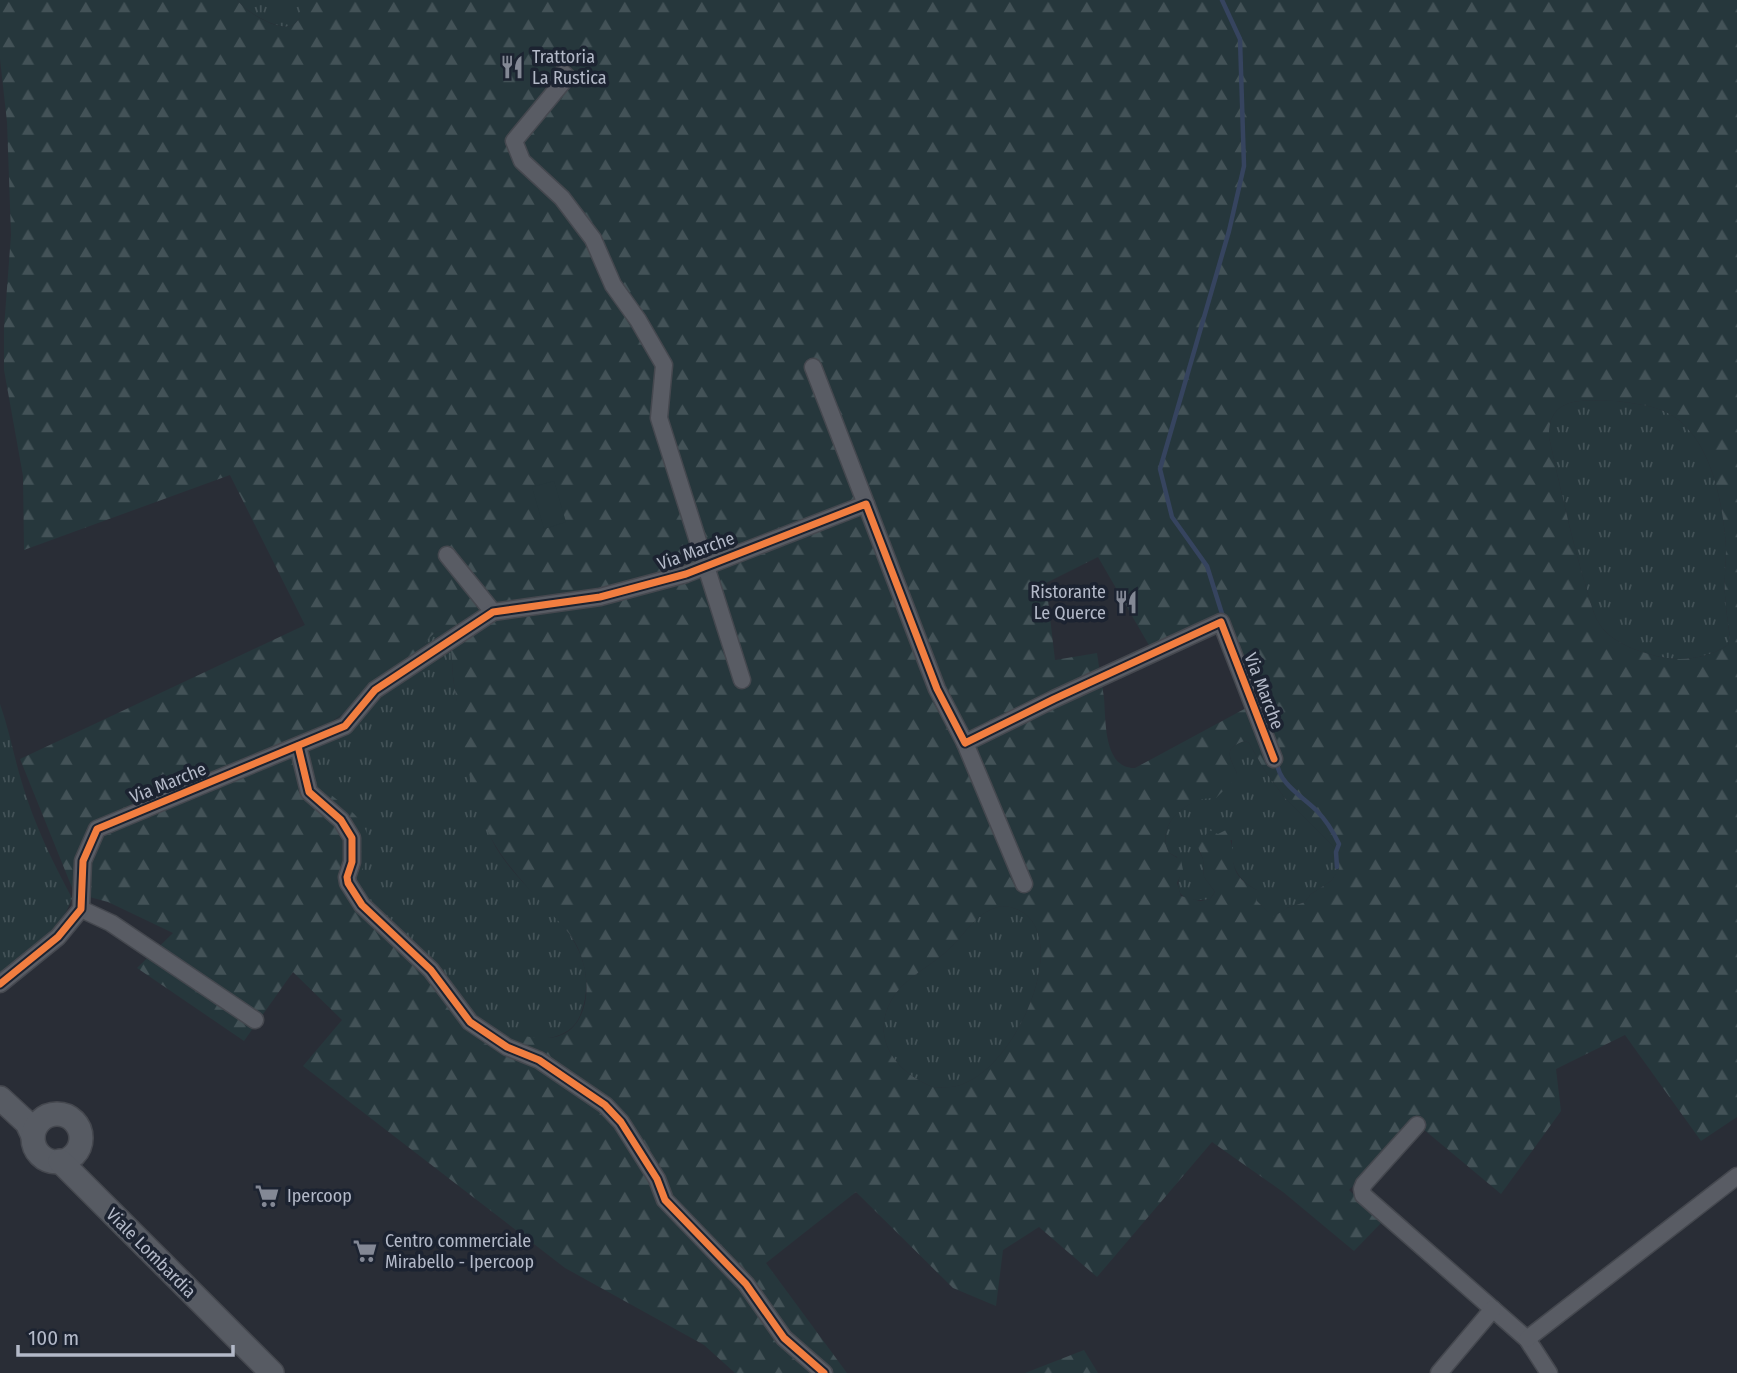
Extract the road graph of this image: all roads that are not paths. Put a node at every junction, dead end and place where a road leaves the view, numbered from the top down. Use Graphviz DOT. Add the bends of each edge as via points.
graph roads {
  1 [pos="563,73"];
  2 [pos="813,367"];
  3 [pos="866,504"];
  4 [pos="447,555"];
  5 [pos="705,565"];
  6 [pos="493,612"];
  7 [pos="742,680"];
  8 [pos="965,743"];
  9 [pos="298,746"];
  10 [pos="1273,759"];
  11 [pos="1024,884"];
  12 [pos="80,909"];
  13 [pos="0,985"];
  14 [pos="255,1020"];
  15 [pos="0,1098"];
  16 [pos="1417,1125"];
  17 [pos="40,1126"];
  18 [pos="79,1147"];
  19 [pos="60,1161"];
  20 [pos="1737,1176"];
  21 [pos="90,1192"];
  22 [pos="1493,1309"];
  23 [pos="1527,1339"];
  24 [pos="272,1373"];
  25 [pos="824,1373"];
  26 [pos="1439,1373"];
  27 [pos="1549,1373"];
  1 -- 5 [label="street, Via Marche" via="566,77 514,141 522,161 562,198 593,239 612,285 663,365 659,418"];
  2 -- 3 [label="street"];
  3 -- 5 [label="street, Via Marche"];
  3 -- 8 [label="street" via="937,689"];
  4 -- 6 [label="street"];
  5 -- 6 [label="street, Via Marche" via="600,597"];
  5 -- 7 [label="street, Via Marche"];
  6 -- 9 [label="street, Via Marche" via="375,690 345,726"];
  8 -- 10 [label="street, Via Marche" via="1222,622"];
  8 -- 11 [label="street"];
  9 -- 12 [label="street, Via Marche" via="97,829 83,861"];
  9 -- 25 [label="street" via="309,792 341,820 352,838 347,877 362,905 431,970 470,1022 507,1047 539,1060 606,1105 657,1179 665,1200 746,1284 784,1338"];
  12 -- 13 [label="street" via="58,937"];
  12 -- 14 [label="street" via="111,923"];
  15 -- 17 [label="main road"];
  16 -- 22 [label="street" via="1364,1184 1363,1195"];
  17 -- 18 [label="main road" via="60,1114 73,1120 80,1132"];
  17 -- 19 [label="main road" via="34,1143 46,1159"];
  18 -- 19 [label="main road"];
  18 -- 21 [label="main road, Viale Lombardia"];
  19 -- 21 [label="main road, Viale Lombardia"];
  20 -- 23 [label="street"];
  21 -- 24 [label="main road, Viale Lombardia"];
  22 -- 23 [label="street"];
  22 -- 26 [label="street"];
  23 -- 27 [label="street"];
}
